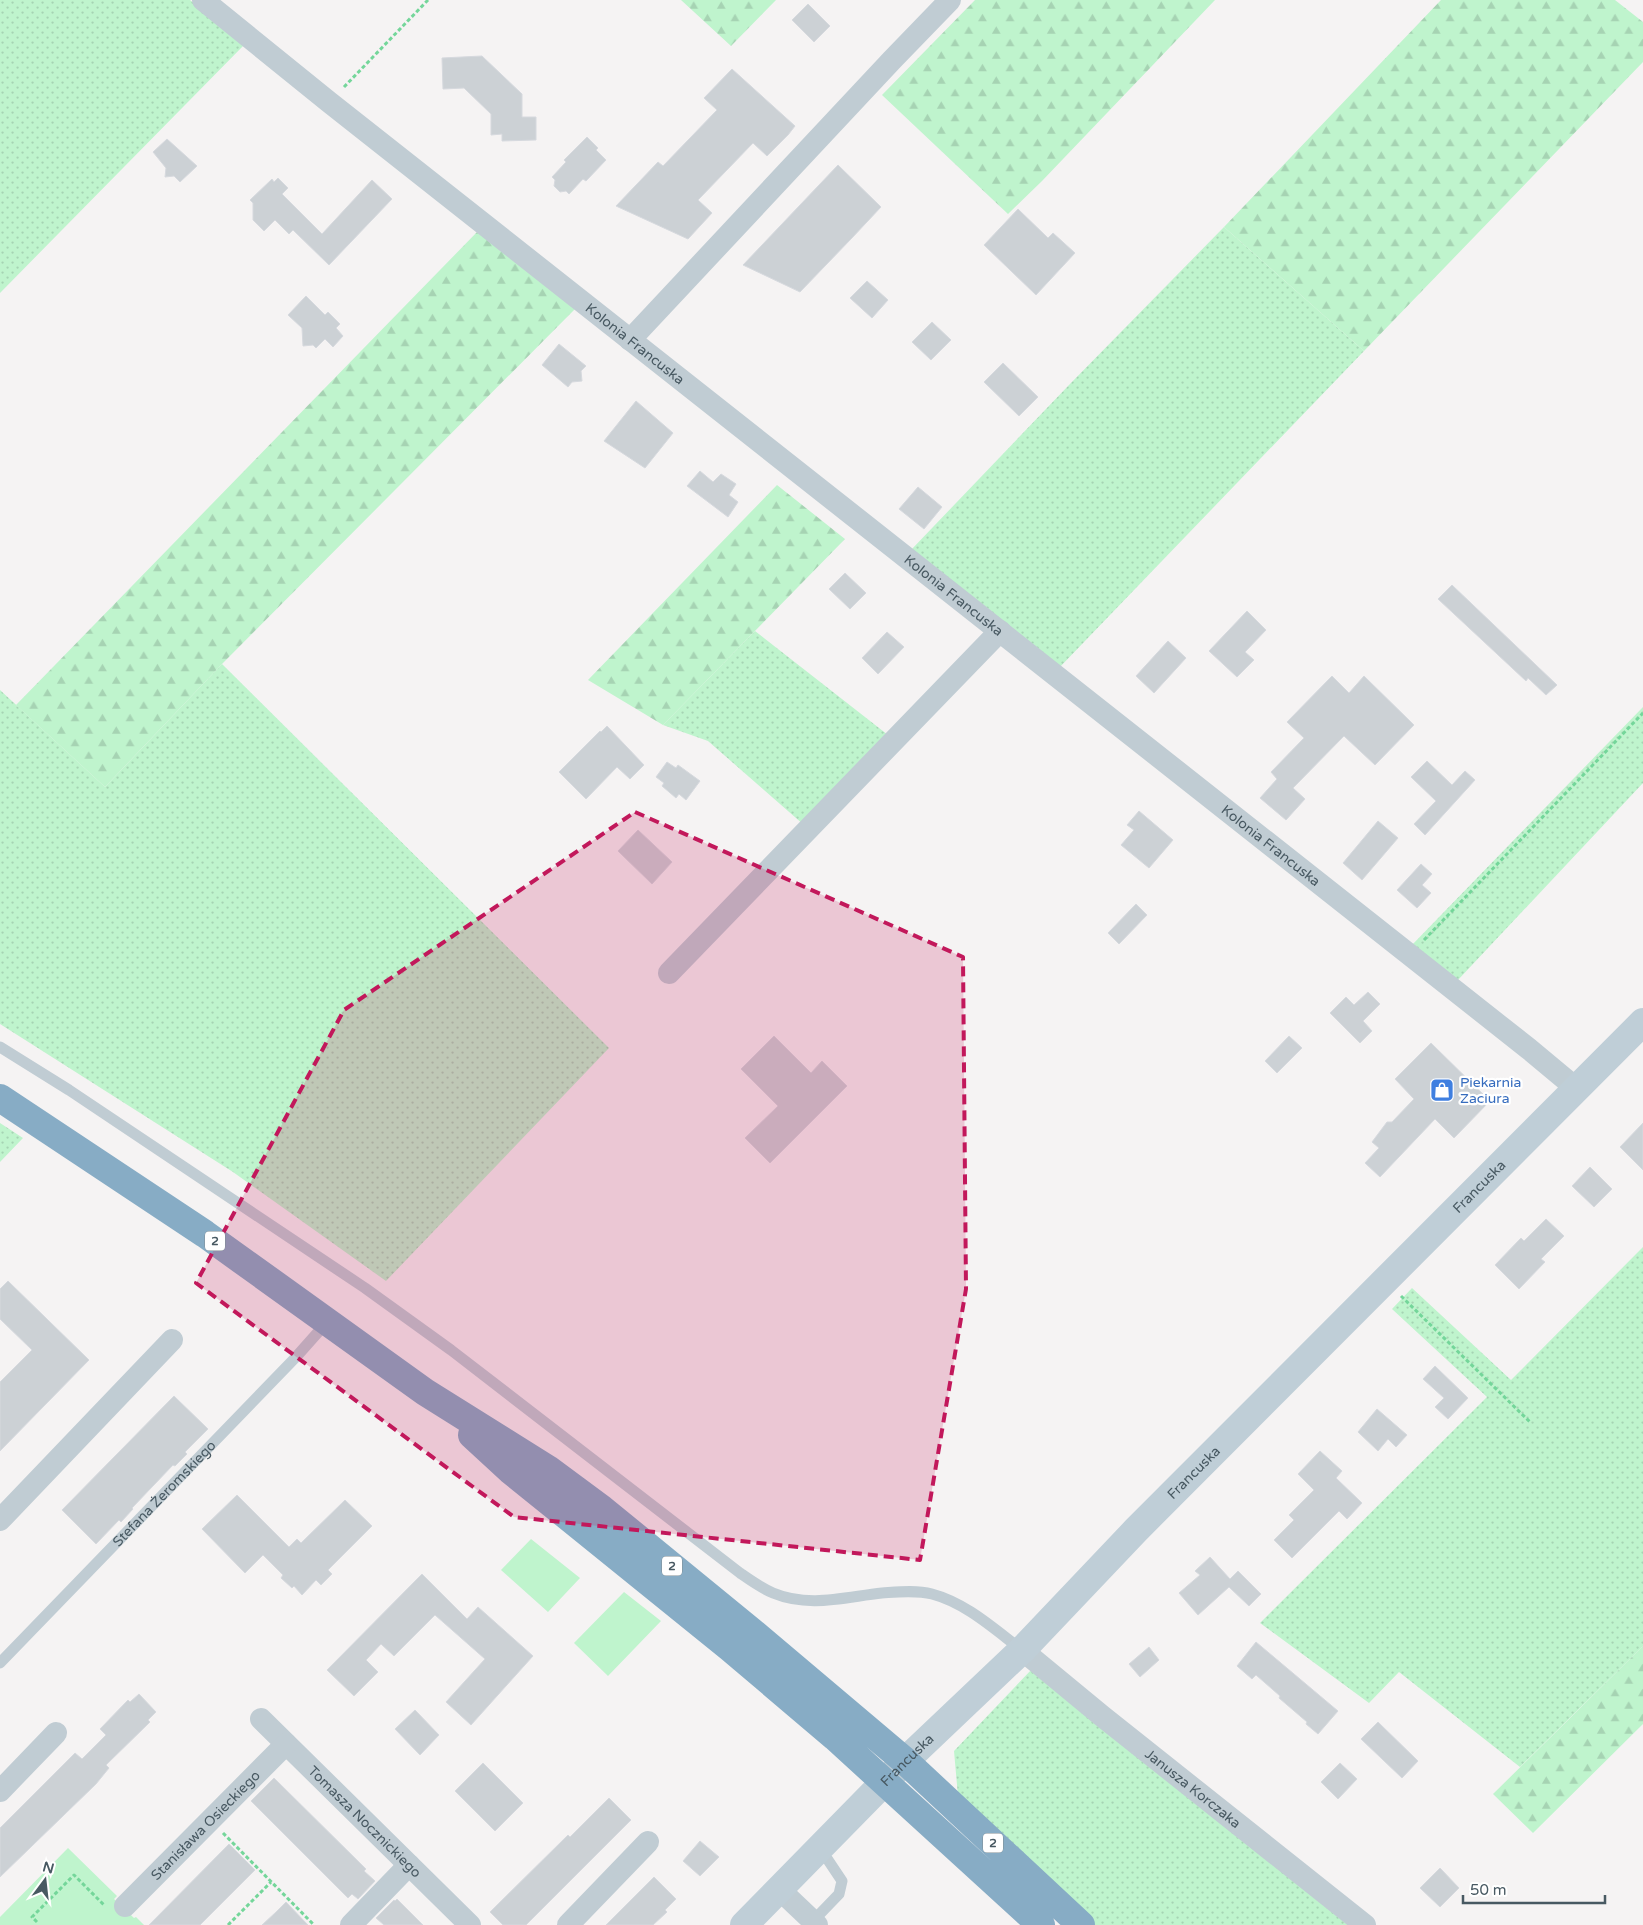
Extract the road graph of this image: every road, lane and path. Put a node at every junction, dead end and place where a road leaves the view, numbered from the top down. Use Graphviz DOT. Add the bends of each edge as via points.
graph roads {
  1 [pos="203,0"];
  2 [pos="428,0"];
  3 [pos="950,0"];
  4 [pos="330,102"];
  5 [pos="630,340"];
  6 [pos="1000,631"];
  7 [pos="1643,713"];
  8 [pos="1409,955"];
  9 [pos="669,973"];
  10 [pos="1643,1022"];
  11 [pos="0,1047"];
  12 [pos="1577,1089"];
  13 [pos="0,1098"];
  14 [pos="1385,1279"];
  15 [pos="328,1321"];
  16 [pos="172,1340"];
  17 [pos="425,1392"];
  18 [pos="1531,1423"];
  19 [pos="1,1516"];
  20 [pos="1022,1650"];
  21 [pos="0,1663"];
  22 [pos="261,1719"];
  23 [pos="56,1733"];
  24 [pos="286,1744"];
  25 [pos="904,1761"];
  26 [pos="885,1782"];
  27 [pos="0,1790"];
  28 [pos="210,1820"];
  29 [pos="648,1842"];
  30 [pos="816,1850"];
  31 [pos="409,1865"];
  32 [pos="271,1882"];
  33 [pos="779,1889"];
  34 [pos="117,1908"];
  35 [pos="37,1922"];
  36 [pos="815,1923"];
  37 [pos="228,1925"];
  38 [pos="314,1925"];
  39 [pos="351,1925"];
  40 [pos="470,1925"];
  41 [pos="568,1925"];
  42 [pos="744,1925"];
  43 [pos="1041,1925"];
  44 [pos="1081,1925"];
  45 [pos="1365,1925"];
  1 -- 4 [label="street, Kolonia Francuska"];
  2 -- 4 [label="path"];
  3 -- 5 [label="street"];
  4 -- 5 [label="street, Kolonia Francuska"];
  5 -- 6 [label="street, Kolonia Francuska"];
  6 -- 8 [label="street, Kolonia Francuska"];
  6 -- 9 [label="street"];
  7 -- 8 [label="path"];
  8 -- 12 [label="street, Kolonia Francuska"];
  10 -- 12 [label="street, Francuska"];
  11 -- 20 [label="lane" via="365,1288 757,1584 773,1593 812,1602 904,1592 930,1593 963,1607"];
  12 -- 14 [label="street, Francuska"];
  13 -- 15 [label="highway, 2" via="160,1203"];
  14 -- 18 [label="path"];
  14 -- 20 [label="street, Francuska"];
  15 -- 17 [label="highway, 2"];
  15 -- 21 [label="lane, Stefana Żeromskiego"];
  16 -- 19 [label="street"];
  17 -- 25 [label="highway, 2" via="548,1469 602,1509"];
  17 -- 26 [label="highway, 2" via="510,1470 729,1647"];
  20 -- 25 [label="street, Francuska"];
  20 -- 45 [label="street, Janusza Korczaka"];
  22 -- 24 [label="street, Tomasza Nocznickiego"];
  23 -- 27 [label="street"];
  24 -- 28 [label="street, Stanisława Osieckiego"];
  24 -- 31 [label="street, Tomasza Nocznickiego"];
  25 -- 26 [label="street, Francuska"];
  25 -- 44 [label="highway, 2"];
  26 -- 30 [label="street, Francuska"];
  26 -- 43 [label="highway, 2"];
  28 -- 32 [label="path"];
  28 -- 34 [label="street, Stanisława Osieckiego"];
  29 -- 41 [label="street"];
  30 -- 33 [label="street, Francuska"];
  30 -- 36 [label="lane" via="828,1860 842,1881 839,1894"];
  31 -- 39 [label="street"];
  31 -- 40 [label="street, Tomasza Nocznickiego"];
  32 -- 37 [label="path"];
  32 -- 38 [label="path"];
  33 -- 36 [label="street"];
  33 -- 42 [label="street, Francuska"];
  34 -- 35 [label="path" via="74,1875 32,1917"];
}
